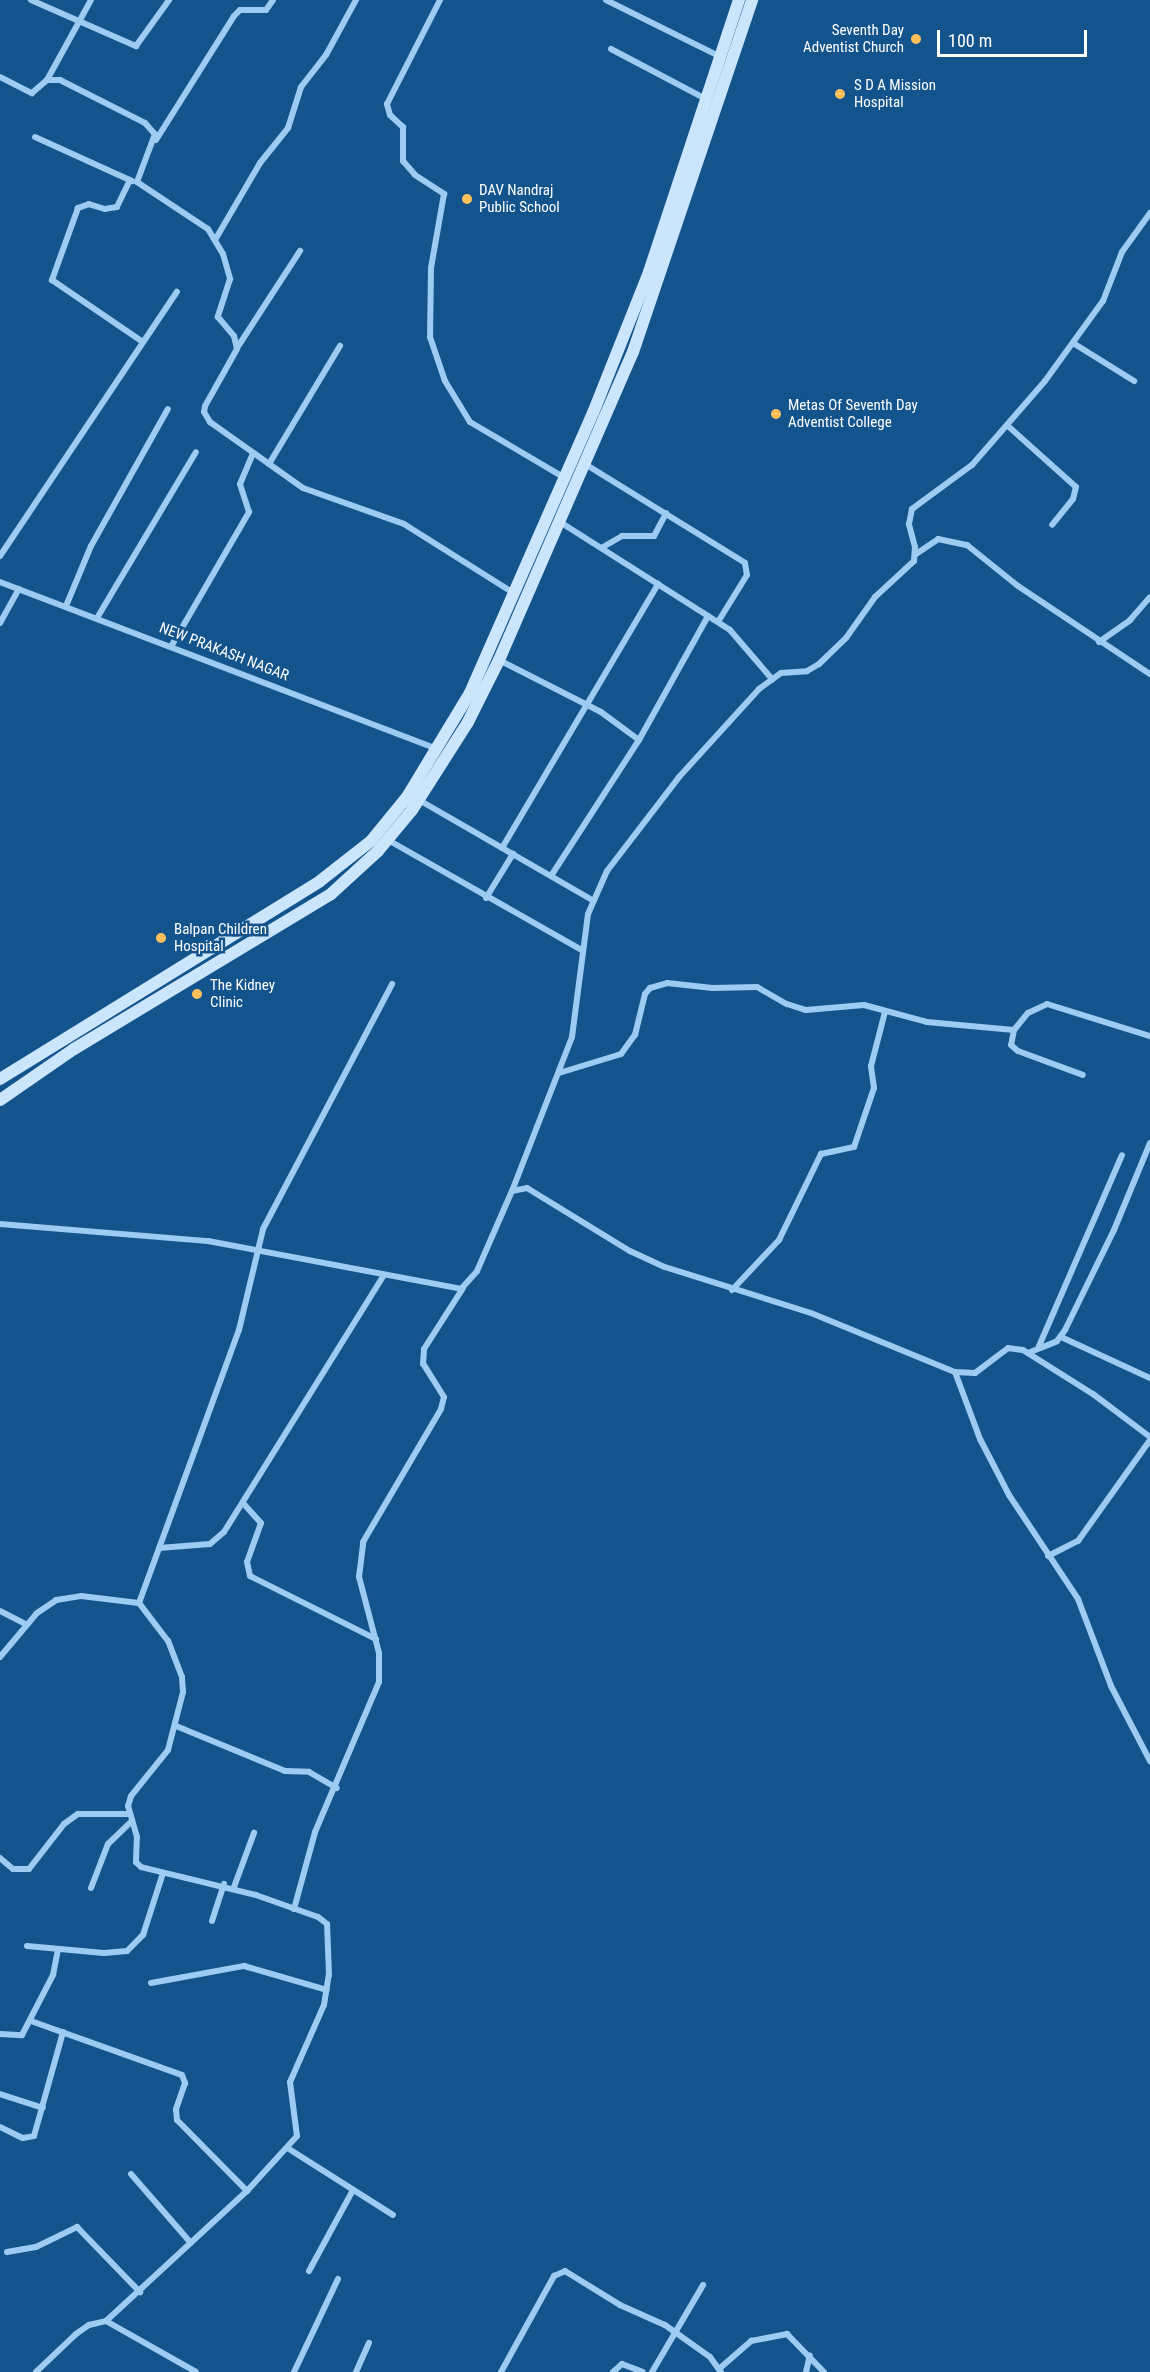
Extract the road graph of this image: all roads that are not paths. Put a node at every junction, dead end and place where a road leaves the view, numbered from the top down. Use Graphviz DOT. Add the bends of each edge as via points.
graph roads {
  1 [pos="31,0"];
  2 [pos="91,0"];
  3 [pos="169,0"];
  4 [pos="273,0"];
  5 [pos="347,0"];
  6 [pos="440,0"];
  7 [pos="606,0"];
  8 [pos="626,0"];
  9 [pos="739,0"];
  10 [pos="752,0"];
  11 [pos="355,2"];
  12 [pos="621,8"];
  13 [pos="78,22"];
  14 [pos="611,48"];
  15 [pos="721,57"];
  16 [pos="0,77"];
  17 [pos="47,80"];
  18 [pos="707,100"];
  19 [pos="34,137"];
  20 [pos="155,140"];
  21 [pos="130,180"];
  22 [pos="137,182"];
  23 [pos="1150,213"];
  24 [pos="215,240"];
  25 [pos="300,250"];
  26 [pos="177,292"];
  27 [pos="143,342"];
  28 [pos="1073,343"];
  29 [pos="340,346"];
  30 [pos="237,349"];
  31 [pos="1134,381"];
  32 [pos="168,409"];
  33 [pos="1008,426"];
  34 [pos="196,452"];
  35 [pos="253,453"];
  36 [pos="269,464"];
  37 [pos="585,464"];
  38 [pos="565,478"];
  39 [pos="666,513"];
  40 [pos="560,522"];
  41 [pos="1052,525"];
  42 [pos="603,548"];
  43 [pos="916,554"];
  44 [pos="0,556"];
  45 [pos="0,582"];
  46 [pos="658,584"];
  47 [pos="19,590"];
  48 [pos="1150,597"];
  49 [pos="520,598"];
  50 [pos="66,606"];
  51 [pos="708,616"];
  52 [pos="97,618"];
  53 [pos="718,622"];
  54 [pos="0,623"];
  55 [pos="1099,642"];
  56 [pos="172,645"];
  57 [pos="500,660"];
  58 [pos="1150,674"];
  59 [pos="772,679"];
  60 [pos="589,705"];
  61 [pos="639,740"];
  62 [pos="438,749"];
  63 [pos="419,800"];
  64 [pos="388,840"];
  65 [pos="502,848"];
  66 [pos="513,854"];
  67 [pos="551,876"];
  68 [pos="486,898"];
  69 [pos="592,900"];
  70 [pos="582,950"];
  71 [pos="392,984"];
  72 [pos="885,1012"];
  73 [pos="1014,1030"];
  74 [pos="1150,1036"];
  75 [pos="559,1073"];
  76 [pos="1083,1074"];
  77 [pos="0,1079"];
  78 [pos="0,1100"];
  79 [pos="1150,1143"];
  80 [pos="1122,1155"];
  81 [pos="512,1191"];
  82 [pos="0,1224"];
  83 [pos="259,1251"];
  84 [pos="384,1275"];
  85 [pos="464,1287"];
  86 [pos="732,1290"];
  87 [pos="1061,1337"];
  88 [pos="1039,1346"];
  89 [pos="1028,1353"];
  90 [pos="955,1372"];
  91 [pos="1150,1378"];
  92 [pos="1150,1438"];
  93 [pos="243,1503"];
  94 [pos="159,1548"];
  95 [pos="1048,1556"];
  96 [pos="140,1603"];
  97 [pos="0,1611"];
  98 [pos="27,1625"];
  99 [pos="376,1639"];
  100 [pos="0,1658"];
  101 [pos="176,1726"];
  102 [pos="1150,1761"];
  103 [pos="337,1788"];
  104 [pos="131,1818"];
  105 [pos="254,1833"];
  106 [pos="0,1858"];
  107 [pos="163,1873"];
  108 [pos="224,1884"];
  109 [pos="234,1887"];
  110 [pos="91,1888"];
  111 [pos="294,1909"];
  112 [pos="212,1921"];
  113 [pos="27,1946"];
  114 [pos="58,1949"];
  115 [pos="151,1983"];
  116 [pos="327,1990"];
  117 [pos="31,2021"];
  118 [pos="63,2032"];
  119 [pos="0,2034"];
  120 [pos="0,2094"];
  121 [pos="43,2108"];
  122 [pos="0,2127"];
  123 [pos="289,2149"];
  124 [pos="131,2174"];
  125 [pos="353,2190"];
  126 [pos="247,2191"];
  127 [pos="393,2215"];
  128 [pos="191,2243"];
  129 [pos="7,2252"];
  130 [pos="309,2271"];
  131 [pos="338,2279"];
  132 [pos="703,2285"];
  133 [pos="140,2292"];
  134 [pos="106,2320"];
  135 [pos="677,2333"];
  136 [pos="369,2343"];
  137 [pos="810,2355"];
  138 [pos="720,2370"];
  139 [pos="36,2372"];
  140 [pos="196,2372"];
  141 [pos="294,2372"];
  142 [pos="356,2372"];
  143 [pos="501,2372"];
  144 [pos="613,2372"];
  145 [pos="643,2372"];
  146 [pos="652,2372"];
  147 [pos="806,2372"];
  148 [pos="824,2372"];
  1 -- 13 [label="street"];
  2 -- 13 [label="street"];
  3 -- 13 [label="street" via="136,46"];
  4 -- 20 [label="street" via="266,10 247,8 234,16"];
  5 -- 11 [label="street"];
  6 -- 38 [label="street" via="387,104 390,115 403,127 403,161 415,175 444,194 431,268 430,338 445,381 470,422"];
  7 -- 12 [label="street"];
  8 -- 12 [label="street"];
  9 -- 15 [label="main road"];
  10 -- 37 [label="main road" via="660,278"];
  11 -- 24 [label="street" via="326,55 301,87 288,128 255,171"];
  12 -- 15 [label="street"];
  13 -- 17 [label="street"];
  14 -- 18 [label="street"];
  15 -- 18 [label="main road"];
  16 -- 17 [label="street" via="32,93"];
  17 -- 20 [label="street" via="60,80 145,123"];
  18 -- 38 [label="main road" via="649,272"];
  19 -- 21 [label="street"];
  20 -- 22 [label="street"];
  21 -- 22 [label="street"];
  21 -- 27 [label="street" via="117,207 105,209 90,204 78,208 52,280"];
  22 -- 24 [label="street" via="208,230"];
  23 -- 28 [label="street" via="1122,252 1103,301"];
  24 -- 30 [label="street" via="231,279 218,317 234,336"];
  25 -- 30 [label="street"];
  26 -- 27 [label="street"];
  27 -- 44 [label="street"];
  28 -- 31 [label="street"];
  28 -- 33 [label="street"];
  29 -- 36 [label="street"];
  30 -- 35 [label="street" via="204,412 210,422"];
  32 -- 50 [label="street" via="90,546"];
  33 -- 41 [label="street" via="1077,487 1073,499"];
  33 -- 43 [label="street" via="972,465 912,509 909,524"];
  34 -- 52 [label="street"];
  35 -- 36 [label="street"];
  35 -- 56 [label="street" via="240,484 249,512 245,522"];
  36 -- 49 [label="street" via="316,494 404,524"];
  37 -- 39 [label="street"];
  37 -- 40 [label="main road"];
  38 -- 49 [label="main road"];
  39 -- 42 [label="street" via="654,536 622,536"];
  39 -- 53 [label="street" via="745,563 747,575"];
  40 -- 42 [label="street"];
  40 -- 49 [label="main road"];
  42 -- 46 [label="street"];
  43 -- 55 [label="street" via="938,539 967,545"];
  43 -- 59 [label="street" via="914,561 875,597 826,658 807,671 781,673"];
  45 -- 47 [label="street, NEW PRAKASH NAGAR"];
  46 -- 51 [label="street"];
  46 -- 60 [label="street"];
  47 -- 50 [label="street, NEW PRAKASH NAGAR"];
  47 -- 54 [label="street"];
  48 -- 55 [label="street" via="1130,620"];
  49 -- 57 [label="main road"];
  49 -- 62 [label="main road"];
  50 -- 52 [label="street, NEW PRAKASH NAGAR"];
  51 -- 53 [label="street"];
  51 -- 61 [label="street"];
  52 -- 56 [label="street, NEW PRAKASH NAGAR"];
  53 -- 59 [label="street" via="740,639"];
  55 -- 58 [label="street"];
  56 -- 62 [label="street, NEW PRAKASH NAGAR"];
  57 -- 60 [label="street"];
  57 -- 63 [label="main road" via="468,722"];
  59 -- 69 [label="street" via="679,777 607,871"];
  60 -- 61 [label="street"];
  60 -- 65 [label="street"];
  61 -- 67 [label="street"];
  62 -- 77 [label="main road" via="387,824 339,868"];
  63 -- 64 [label="main road"];
  63 -- 65 [label="street"];
  64 -- 68 [label="street"];
  64 -- 78 [label="main road" via="331,894 74,1049"];
  65 -- 66 [label="street"];
  66 -- 67 [label="street"];
  66 -- 68 [label="street"];
  67 -- 69 [label="street"];
  68 -- 70 [label="street"];
  69 -- 70 [label="street"];
  70 -- 75 [label="street" via="576,1023"];
  71 -- 83 [label="street" via="263,1229"];
  72 -- 73 [label="street" via="927,1023"];
  72 -- 75 [label="street" via="854,1005 806,1010 758,987 658,984 645,994 634,1035 621,1054"];
  72 -- 86 [label="street" via="871,1066 874,1088 854,1147 821,1154 779,1240"];
  73 -- 74 [label="street" via="1028,1013 1047,1004"];
  73 -- 76 [label="street" via="1011,1045 1017,1051"];
  75 -- 81 [label="street"];
  79 -- 87 [label="street" via="1114,1230"];
  80 -- 88 [label="street"];
  81 -- 85 [label="street" via="477,1271"];
  81 -- 86 [label="street" via="518,1188 534,1192 630,1251"];
  82 -- 83 [label="street" via="195,1239"];
  83 -- 84 [label="street"];
  83 -- 94 [label="street" via="232,1348"];
  84 -- 85 [label="street" via="444,1288"];
  84 -- 93 [label="street"];
  85 -- 99 [label="street" via="424,1349 423,1364 444,1397 441,1409 363,1542 359,1577"];
  86 -- 90 [label="street" via="811,1313"];
  87 -- 88 [label="street"];
  87 -- 91 [label="street"];
  88 -- 89 [label="street"];
  89 -- 90 [label="street" via="1008,1348 984,1370"];
  89 -- 92 [label="street" via="1093,1394"];
  90 -- 95 [label="street" via="980,1438"];
  92 -- 95 [label="street" via="1078,1541"];
  93 -- 94 [label="street" via="224,1532 210,1544"];
  93 -- 99 [label="street" via="261,1523 247,1562 250,1576"];
  94 -- 96 [label="street"];
  95 -- 102 [label="street" via="1078,1599 1111,1686"];
  96 -- 98 [label="street" via="68,1597 45,1605"];
  96 -- 101 [label="street" via="168,1641 182,1677"];
  97 -- 98 [label="street"];
  98 -- 100 [label="street"];
  99 -- 103 [label="street" via="379,1683"];
  101 -- 103 [label="street" via="285,1771 309,1772"];
  101 -- 104 [label="street" via="165,1755 131,1796"];
  103 -- 111 [label="street" via="315,1832"];
  104 -- 106 [label="street" via="78,1814 64,1824 29,1869 13,1869"];
  104 -- 107 [label="street" via="136,1862 141,1868"];
  104 -- 110 [label="street" via="108,1844"];
  105 -- 109 [label="street"];
  107 -- 108 [label="street"];
  107 -- 114 [label="street" via="143,1935 136,1945 116,1953"];
  108 -- 109 [label="street"];
  108 -- 112 [label="street"];
  109 -- 111 [label="street"];
  111 -- 116 [label="street" via="327,1924"];
  113 -- 114 [label="street"];
  114 -- 117 [label="street" via="54,1976"];
  115 -- 116 [label="street" via="244,1966"];
  116 -- 123 [label="street" via="320,2019 290,2082 298,2130"];
  117 -- 118 [label="street"];
  117 -- 119 [label="street" via="20,2037"];
  118 -- 121 [label="street"];
  118 -- 126 [label="street" via="182,2075 185,2083 176,2109 177,2120"];
  120 -- 121 [label="street"];
  121 -- 122 [label="street" via="38,2128 30,2138"];
  123 -- 125 [label="street"];
  123 -- 126 [label="street"];
  124 -- 128 [label="street"];
  125 -- 127 [label="street"];
  125 -- 130 [label="street"];
  126 -- 128 [label="street"];
  128 -- 133 [label="street"];
  129 -- 133 [label="street" via="36,2247 77,2227"];
  131 -- 141 [label="street"];
  132 -- 135 [label="street"];
  133 -- 134 [label="street"];
  134 -- 139 [label="street" via="76,2334"];
  134 -- 140 [label="street"];
  135 -- 138 [label="street"];
  135 -- 143 [label="street" via="620,2305 572,2273 559,2271"];
  135 -- 146 [label="street"];
  136 -- 142 [label="street"];
  137 -- 138 [label="street" via="792,2337 781,2334 744,2345"];
  137 -- 147 [label="street"];
  137 -- 148 [label="street"];
  144 -- 145 [label="street" via="622,2364"];
}
